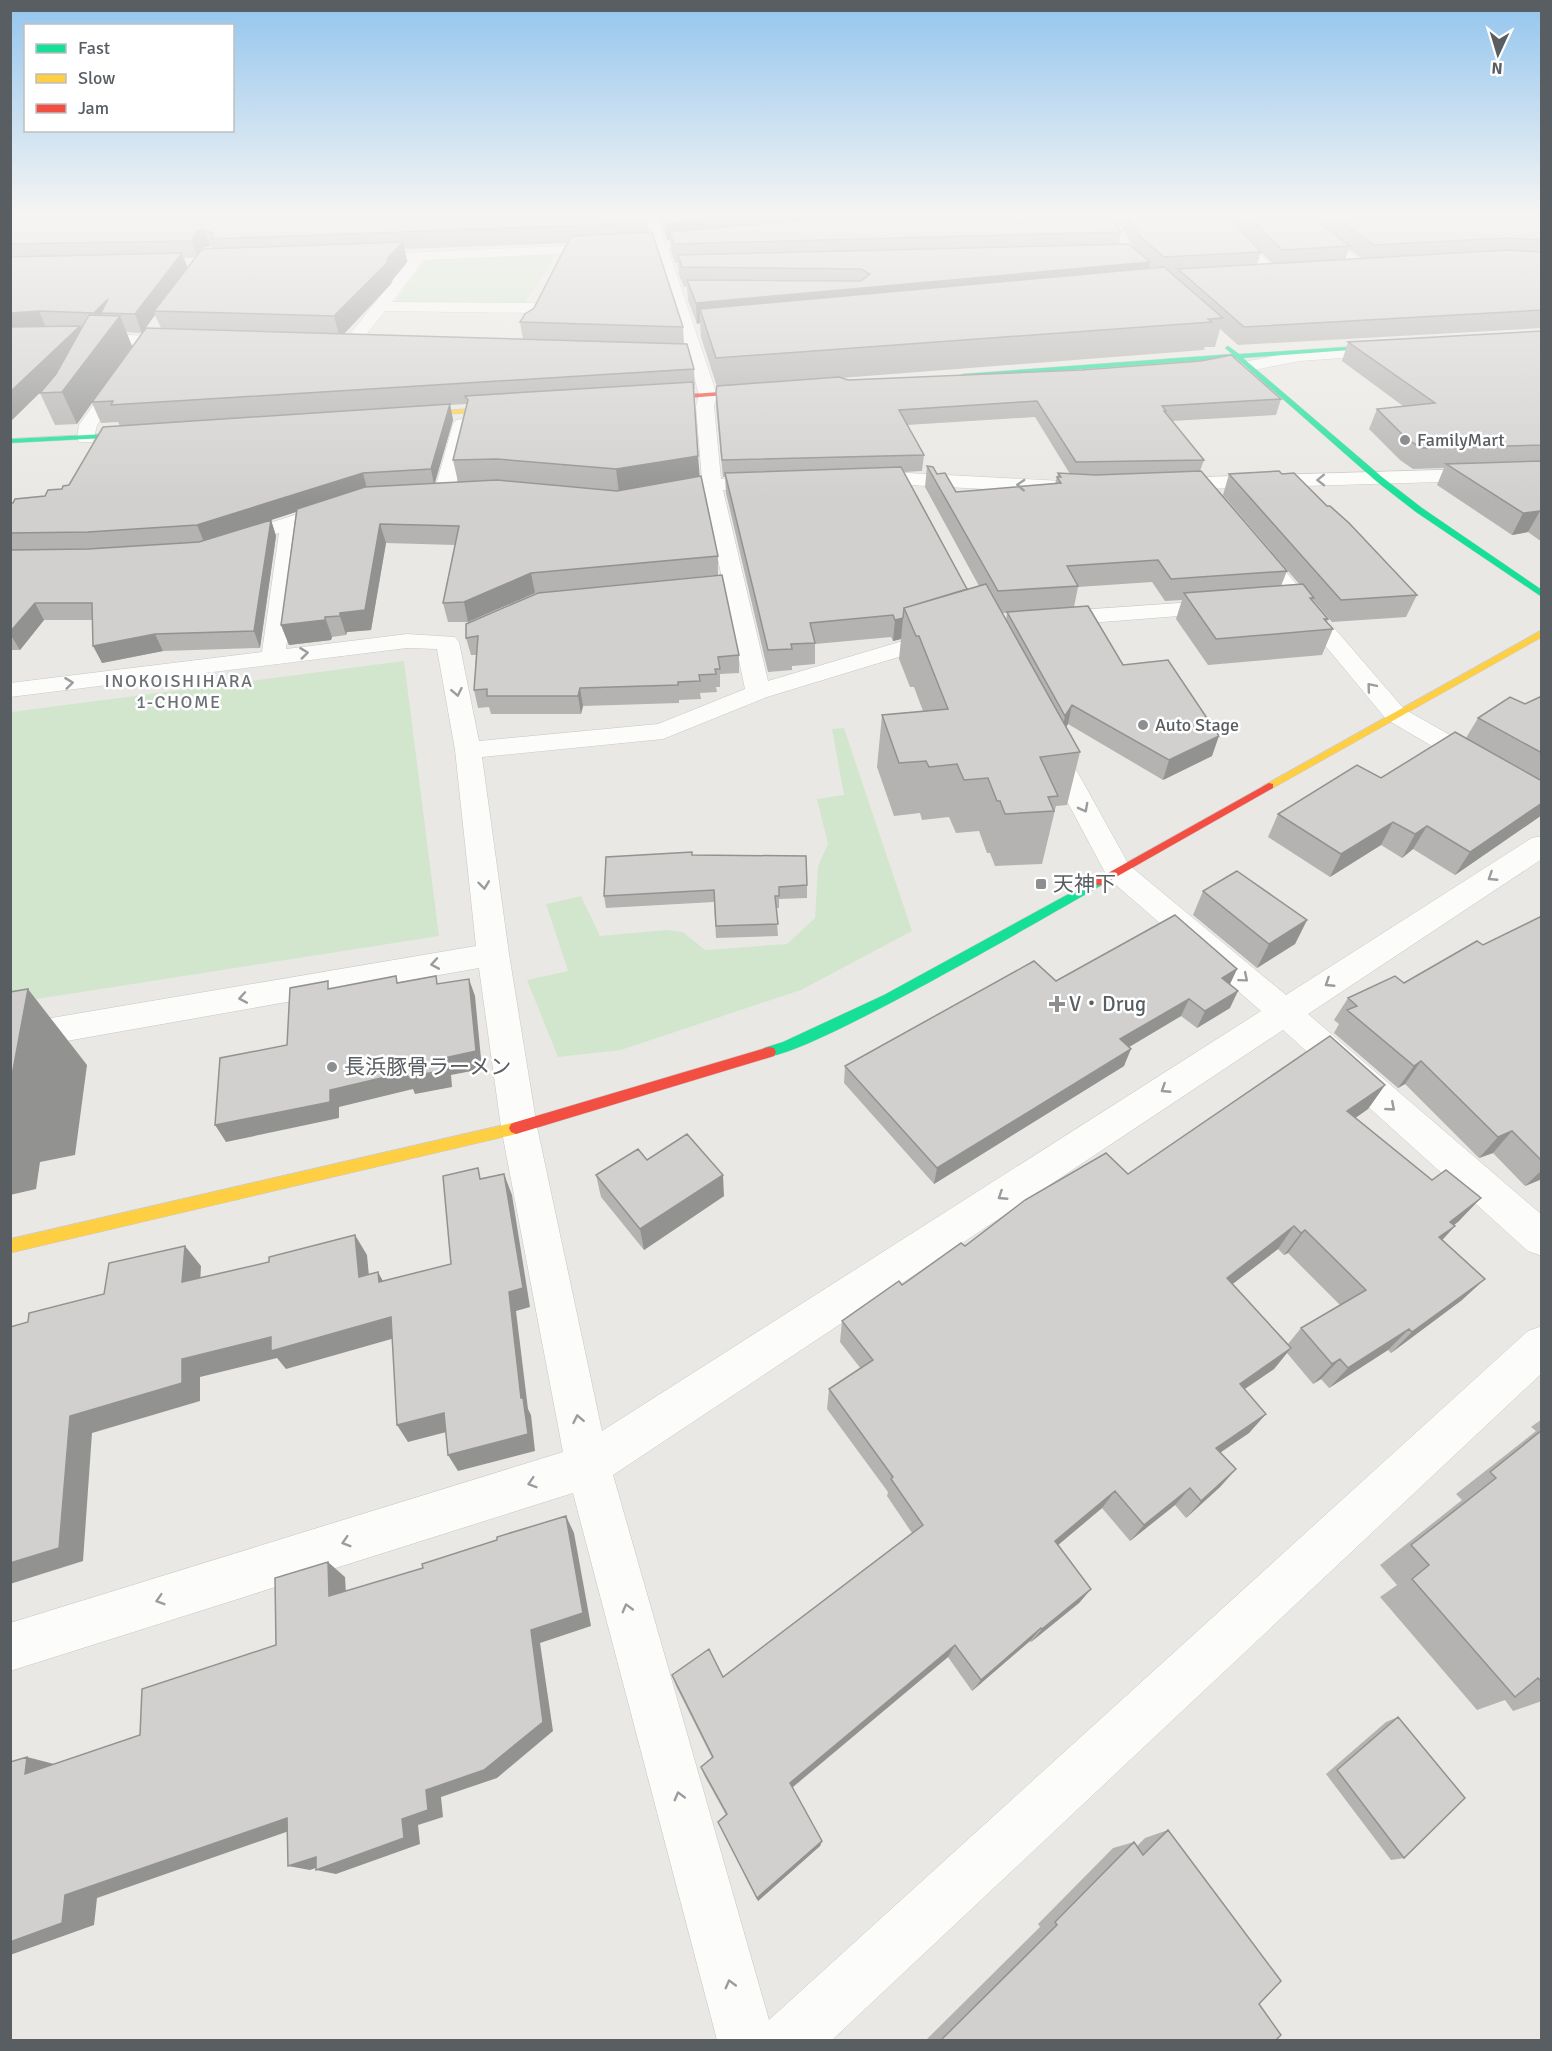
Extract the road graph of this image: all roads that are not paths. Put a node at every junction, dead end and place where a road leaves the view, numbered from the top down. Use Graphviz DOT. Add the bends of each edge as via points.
graph roads {
  1 [pos="378,309"];
  2 [pos="537,309"];
  3 [pos="688,309"];
  4 [pos="161,321"];
  5 [pos="528,326"];
  6 [pos="10,339"];
  7 [pos="147,340"];
  8 [pos="1220,341"];
  9 [pos="194,342"];
  10 [pos="372,348"];
  11 [pos="1291,351"];
  12 [pos="1402,351"];
  13 [pos="629,354"];
  14 [pos="697,356"];
  15 [pos="1246,363"];
  16 [pos="1198,376"];
  17 [pos="946,381"];
  18 [pos="744,393"];
  19 [pos="778,394"];
  20 [pos="707,400"];
  21 [pos="633,405"];
  22 [pos="528,406"];
  23 [pos="390,416"];
  24 [pos="520,420"];
  25 [pos="462,424"];
  26 [pos="404,428"];
  27 [pos="156,433"];
  28 [pos="86,438"];
  29 [pos="10,441"];
  30 [pos="147,445"];
  31 [pos="10,453"];
  32 [pos="1542,473"];
  33 [pos="908,479"];
  34 [pos="1379,479"];
  35 [pos="839,481"];
  36 [pos="793,483"];
  37 [pos="1200,483"];
  38 [pos="712,485"];
  39 [pos="1145,485"];
  40 [pos="1101,488"];
  41 [pos="467,491"];
  42 [pos="444,492"];
  43 [pos="423,494"];
  44 [pos="642,497"];
  45 [pos="357,501"];
  46 [pos="1215,501"];
  47 [pos="924,510"];
  48 [pos="291,522"];
  49 [pos="1238,528"];
  50 [pos="217,547"];
  51 [pos="734,582"];
  52 [pos="710,584"];
  53 [pos="1542,594"];
  54 [pos="1241,605"];
  55 [pos="1032,620"];
  56 [pos="962,630"];
  57 [pos="1542,633"];
  58 [pos="273,657"];
  59 [pos="10,690"];
  60 [pos="758,692"];
  61 [pos="1395,714"];
  62 [pos="1035,716"];
  63 [pos="468,750"];
  64 [pos="1542,799"];
  65 [pos="1542,845"];
  66 [pos="1118,871"];
  67 [pos="493,954"];
  68 [pos="1284,1012"];
  69 [pos="10,1038"];
  70 [pos="519,1127"];
  71 [pos="1542,1239"];
  72 [pos="10,1246"];
  73 [pos="1542,1345"];
  74 [pos="588,1466"];
  75 [pos="10,1647"];
  76 [pos="746,2040"];
  77 [pos="790,2040"];
  1 -- 10 [label="street" via="342,347"];
  2 -- 5 [label="street"];
  3 -- 14 [label="street" via="695,330"];
  4 -- 7 [label="street"];
  6 -- 7 [label="street"];
  7 -- 9 [label="street"];
  7 -- 28 [label="street" via="88,424"];
  8 -- 15 [label="street"];
  11 -- 12 [label="street"];
  11 -- 15 [label="street"];
  12 -- 15 [label="street"];
  13 -- 14 [label="street"];
  14 -- 20 [label="street"];
  15 -- 16 [label="street"];
  15 -- 17 [label="street" via="1079,378"];
  15 -- 34 [label="street"];
  18 -- 19 [label="street"];
  18 -- 20 [label="street"];
  19 -- 20 [label="street"];
  20 -- 21 [label="street"];
  20 -- 38 [label="street"];
  22 -- 23 [label="street"];
  24 -- 25 [label="street"];
  25 -- 26 [label="street"];
  25 -- 42 [label="street"];
  27 -- 28 [label="street"];
  28 -- 29 [label="street"];
  30 -- 31 [label="street"];
  32 -- 34 [label="street"];
  33 -- 35 [label="street"];
  40 -- 33 [label="street, one-way"];
  33 -- 47 [label="street"];
  34 -- 37 [label="street, one-way"];
  34 -- 53 [label="street"];
  36 -- 38 [label="street"];
  37 -- 39 [label="street"];
  37 -- 46 [label="street"];
  38 -- 44 [label="street"];
  38 -- 51 [label="street"];
  41 -- 42 [label="street"];
  42 -- 43 [label="street"];
  45 -- 48 [label="street"];
  48 -- 50 [label="street"];
  48 -- 58 [label="street"];
  61 -- 49 [label="street, one-way" via="1288,602"];
  51 -- 52 [label="street"];
  51 -- 60 [label="street"];
  54 -- 55 [label="street"];
  56 -- 60 [label="street"];
  57 -- 61 [label="street"];
  59 -- 58 [label="street, one-way"];
  58 -- 63 [label="street, one-way" via="457,638"];
  60 -- 63 [label="street" via="663,731"];
  61 -- 64 [label="street"];
  61 -- 66 [label="street"];
  62 -- 66 [label="street, one-way"];
  63 -- 67 [label="street, one-way"];
  65 -- 68 [label="street, one-way"];
  66 -- 68 [label="street, one-way"];
  66 -- 70 [label="street" via="889,999 788,1046"];
  67 -- 69 [label="street, one-way"];
  67 -- 70 [label="street"];
  68 -- 71 [label="street, one-way"];
  68 -- 74 [label="street, one-way"];
  70 -- 72 [label="street"];
  74 -- 70 [label="street, one-way"];
  73 -- 77 [label="street"];
  74 -- 75 [label="street, one-way"];
  76 -- 74 [label="street, one-way"];
}
